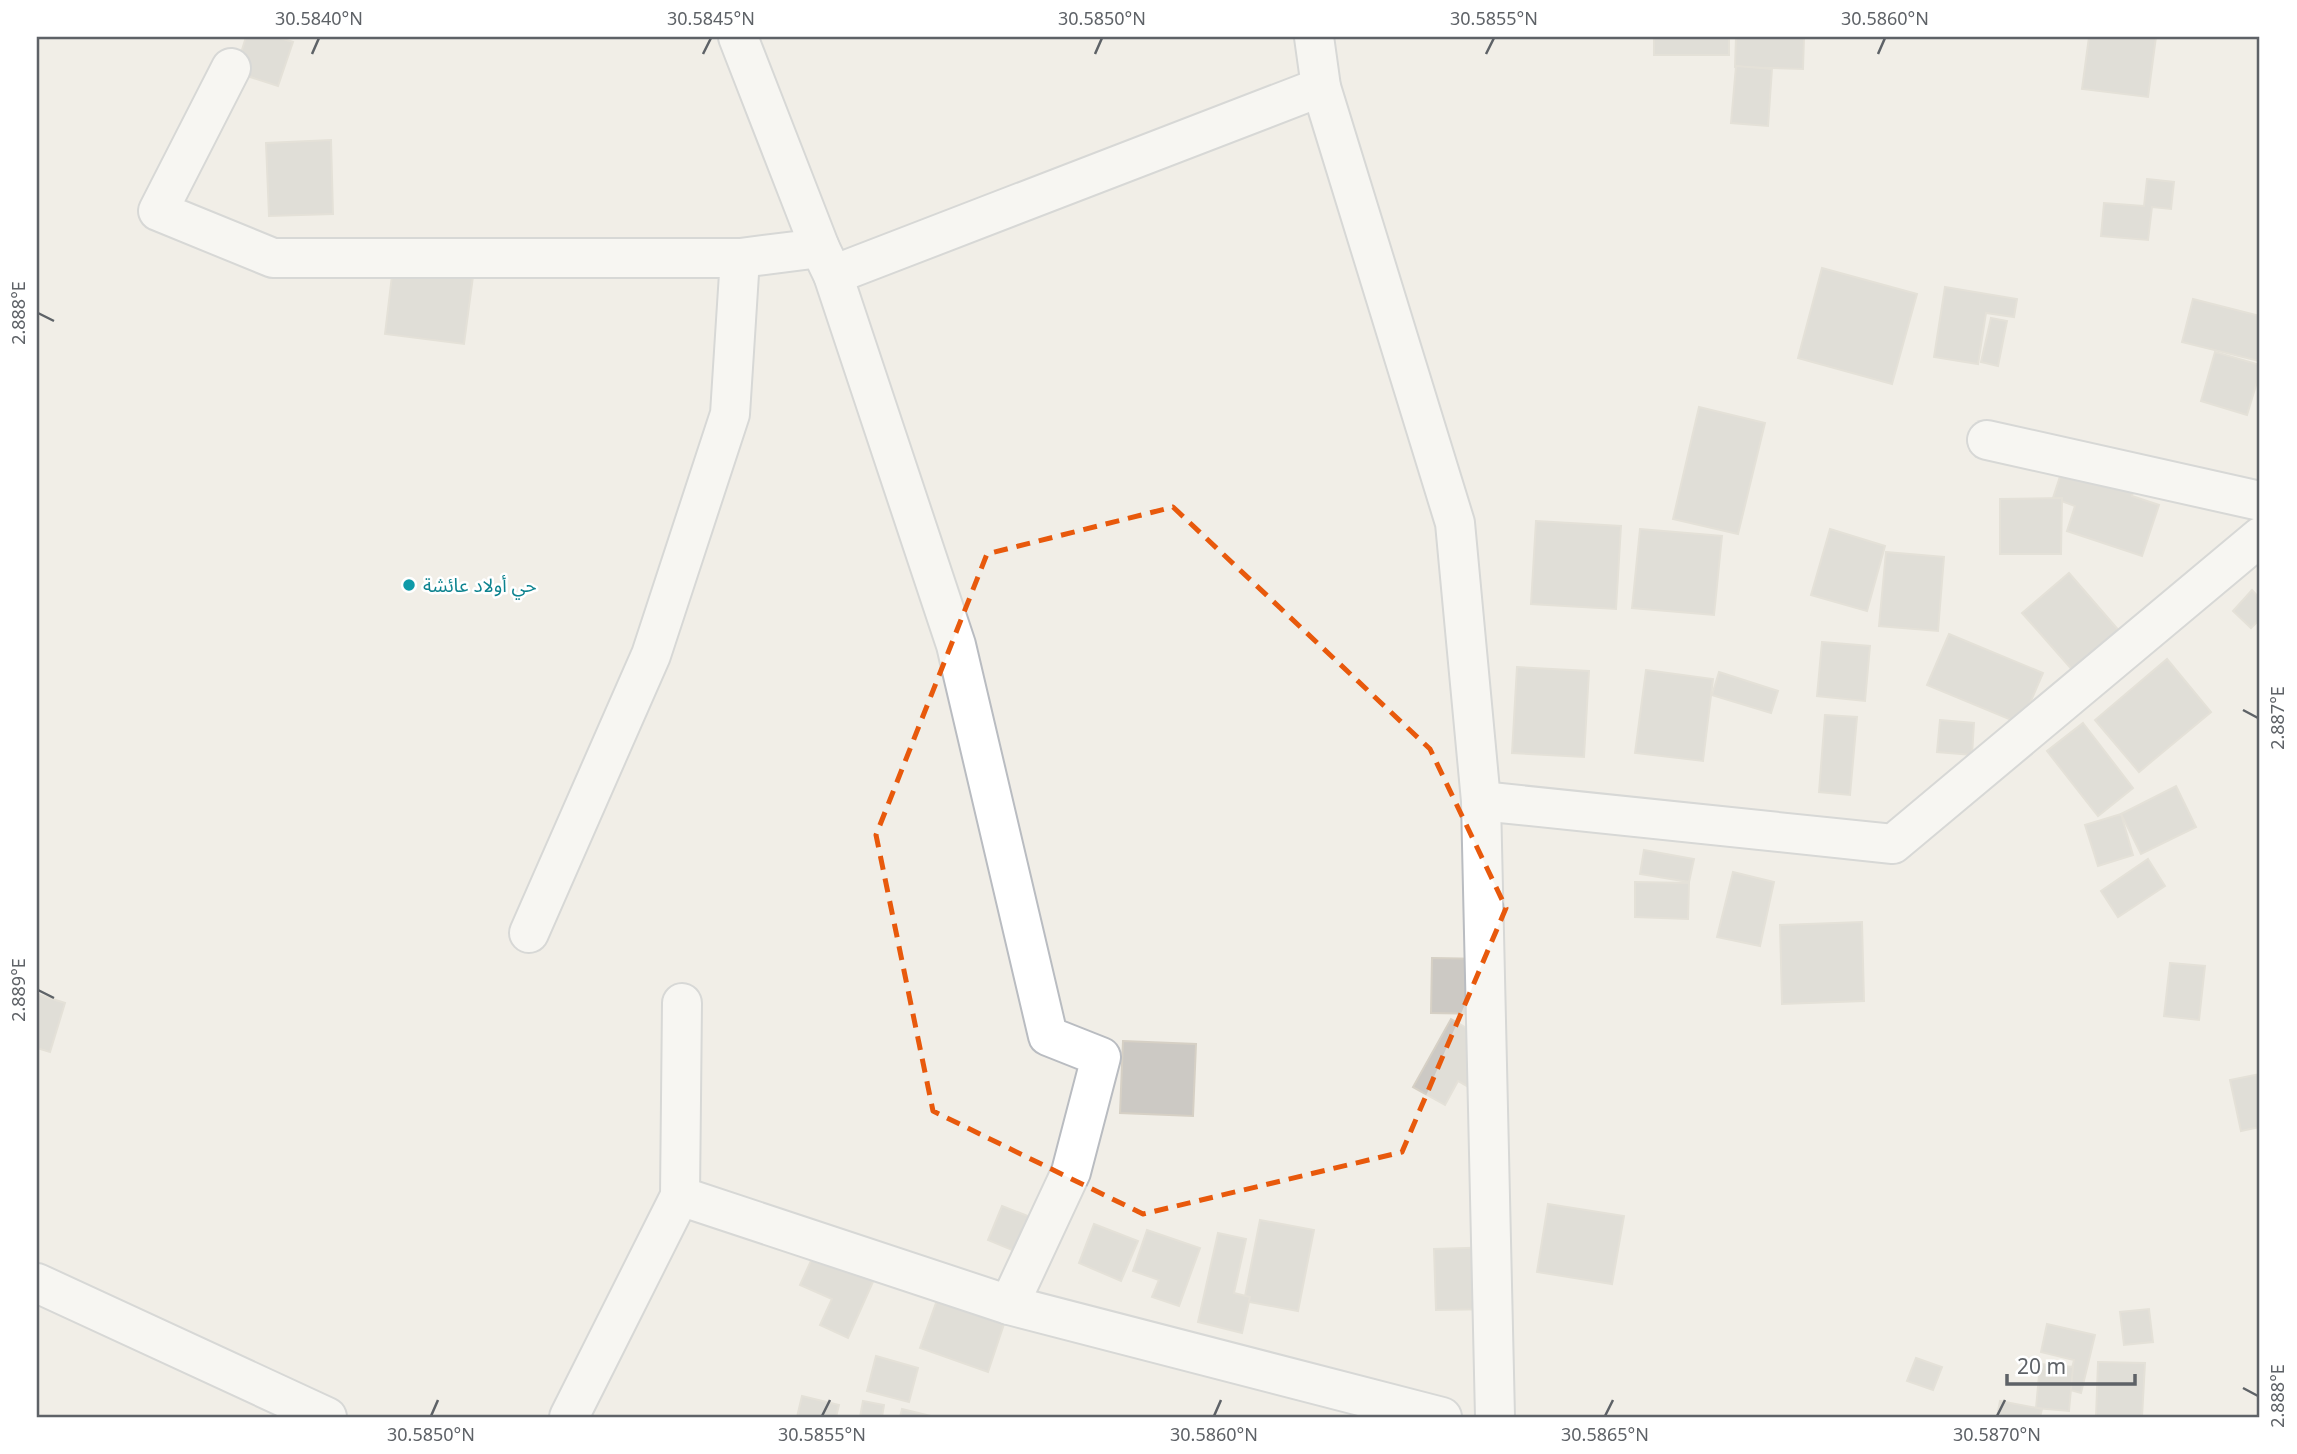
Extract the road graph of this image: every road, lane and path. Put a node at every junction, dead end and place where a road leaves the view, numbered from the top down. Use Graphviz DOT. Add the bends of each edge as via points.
graph roads {
  1 [pos="738,37"];
  2 [pos="1314,37"];
  3 [pos="230,68"];
  4 [pos="1321,87"];
  5 [pos="740,258"];
  6 [pos="826,262"];
  7 [pos="1987,440"];
  8 [pos="2260,501"];
  9 [pos="2260,537"];
  10 [pos="1481,801"];
  11 [pos="529,933"];
  12 [pos="682,1003"];
  13 [pos="680,1196"];
  14 [pos="37,1283"];
  15 [pos="1009,1305"];
  16 [pos="327,1417"];
  17 [pos="569,1417"];
  18 [pos="1442,1417"];
  19 [pos="1495,1417"];
  1 -- 6 [label="street"];
  2 -- 4 [label="street"];
  3 -- 5 [label="street" via="158,211 273,258"];
  4 -- 6 [label="street"];
  4 -- 10 [label="street" via="1455,523"];
  5 -- 6 [label="street"];
  5 -- 11 [label="street" via="730,414 651,655"];
  6 -- 15 [label="street" via="956,645 1048,1036 1101,1056 1071,1172"];
  7 -- 8 [label="street"];
  9 -- 10 [label="street" via="1893,844"];
  10 -- 19 [label="street"];
  12 -- 13 [label="street"];
  13 -- 15 [label="street"];
  13 -- 17 [label="street"];
  14 -- 16 [label="street"];
  15 -- 18 [label="street"];
}
